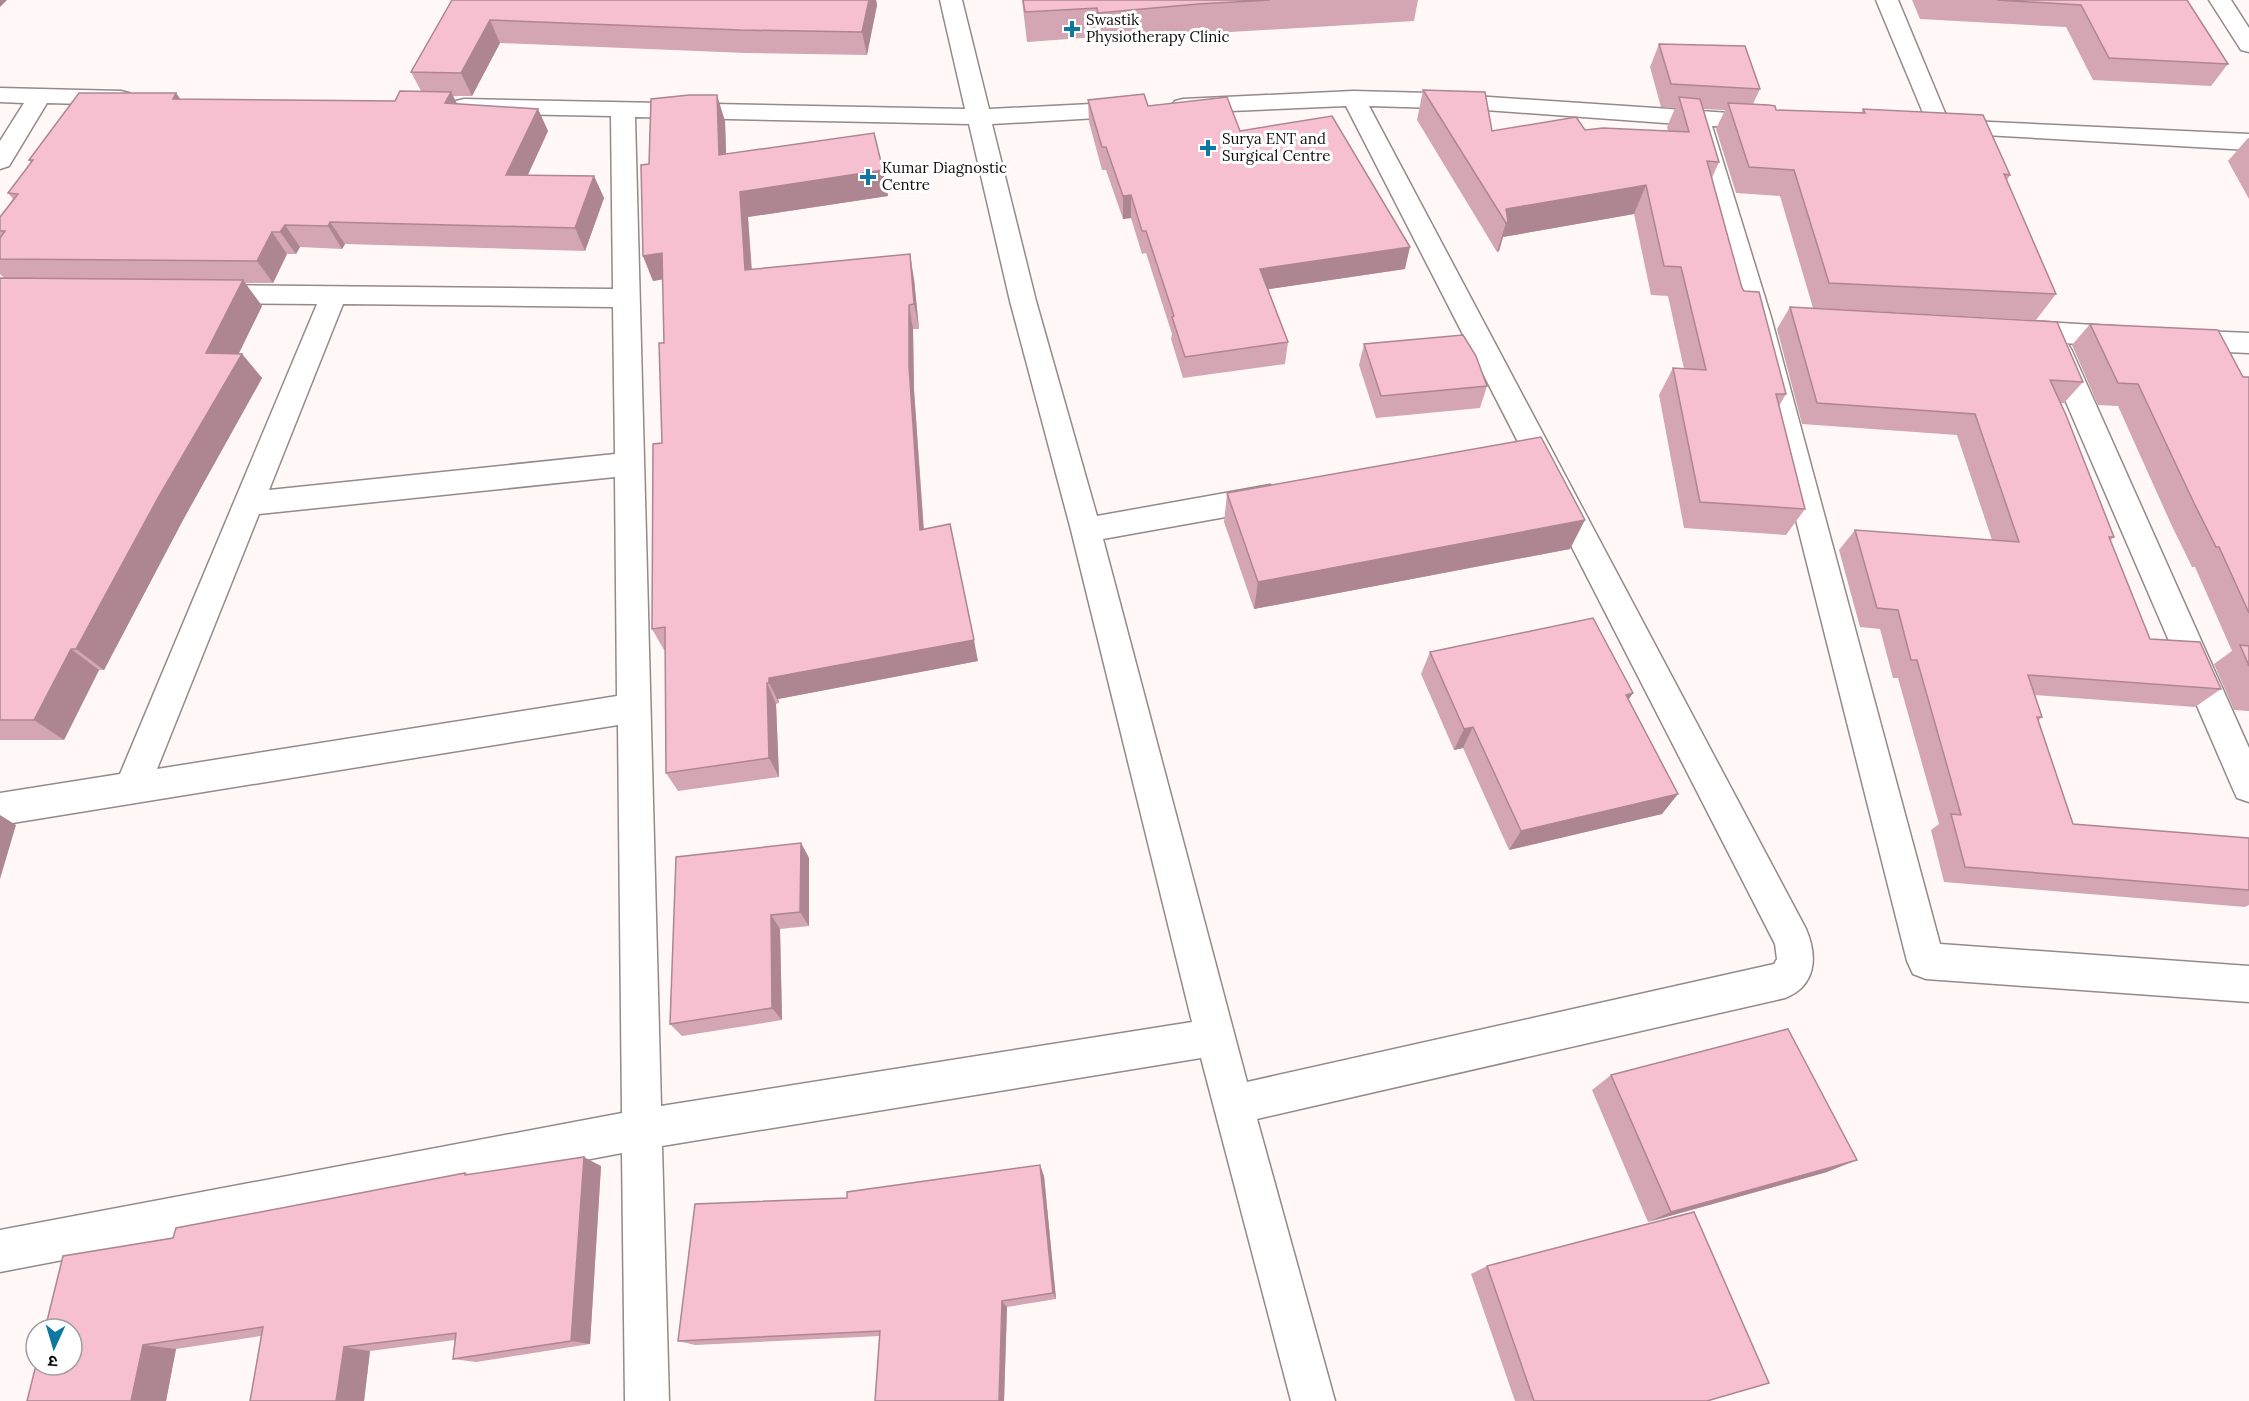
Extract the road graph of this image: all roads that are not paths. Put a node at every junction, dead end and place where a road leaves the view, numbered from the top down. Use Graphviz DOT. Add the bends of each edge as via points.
graph roads {
  1 [pos="951,0"];
  2 [pos="1887,0"];
  3 [pos="2220,0"];
  4 [pos="2249,45"];
  5 [pos="0,95"];
  6 [pos="40,96"];
  7 [pos="1353,98"];
  8 [pos="147,99"];
  9 [pos="444,105"];
  10 [pos="623,110"];
  11 [pos="978,117"];
  12 [pos="1699,119"];
  13 [pos="1783,122"];
  14 [pos="1915,126"];
  15 [pos="1939,127"];
  16 [pos="2249,142"];
  17 [pos="0,161"];
  18 [pos="179,293"];
  19 [pos="333,295"];
  20 [pos="626,298"];
  21 [pos="2003,330"];
  22 [pos="2050,333"];
  23 [pos="2249,343"];
  24 [pos="1537,449"];
  25 [pos="1503,455"];
  26 [pos="629,464"];
  27 [pos="1294,493"];
  28 [pos="248,504"];
  29 [pos="1086,530"];
  30 [pos="633,708"];
  31 [pos="2249,787"];
  32 [pos="132,788"];
  33 [pos="0,809"];
  34 [pos="2249,984"];
  35 [pos="1215,1037"];
  36 [pos="1234,1105"];
  37 [pos="642,1129"];
  38 [pos="0,1251"];
  39 [pos="647,1401"];
  40 [pos="1313,1401"];
  1 -- 11 [label="street"];
  2 -- 15 [label="street"];
  3 -- 4 [label="street"];
  5 -- 6 [label="street"];
  6 -- 8 [label="street"];
  6 -- 17 [label="street"];
  7 -- 11 [label="street"];
  7 -- 12 [label="street"];
  7 -- 24 [label="street"];
  9 -- 10 [label="street"];
  10 -- 11 [label="street"];
  10 -- 20 [label="street"];
  11 -- 29 [label="street" via="1023,302"];
  12 -- 13 [label="street"];
  12 -- 34 [label="street" via="1769,317 1926,961"];
  14 -- 15 [label="street"];
  15 -- 16 [label="street"];
  18 -- 19 [label="street"];
  19 -- 20 [label="street"];
  19 -- 28 [label="street"];
  20 -- 26 [label="street"];
  21 -- 22 [label="street"];
  22 -- 23 [label="street"];
  22 -- 31 [label="street"];
  24 -- 25 [label="street"];
  24 -- 36 [label="street" via="1793,941 1796,963 1785,980"];
  26 -- 28 [label="street"];
  26 -- 30 [label="street"];
  27 -- 29 [label="street"];
  28 -- 32 [label="street"];
  29 -- 35 [label="street"];
  30 -- 32 [label="street"];
  30 -- 37 [label="street"];
  32 -- 33 [label="street"];
  35 -- 36 [label="street"];
  35 -- 37 [label="street"];
  36 -- 40 [label="street"];
  37 -- 38 [label="street"];
  37 -- 39 [label="street"];
}
